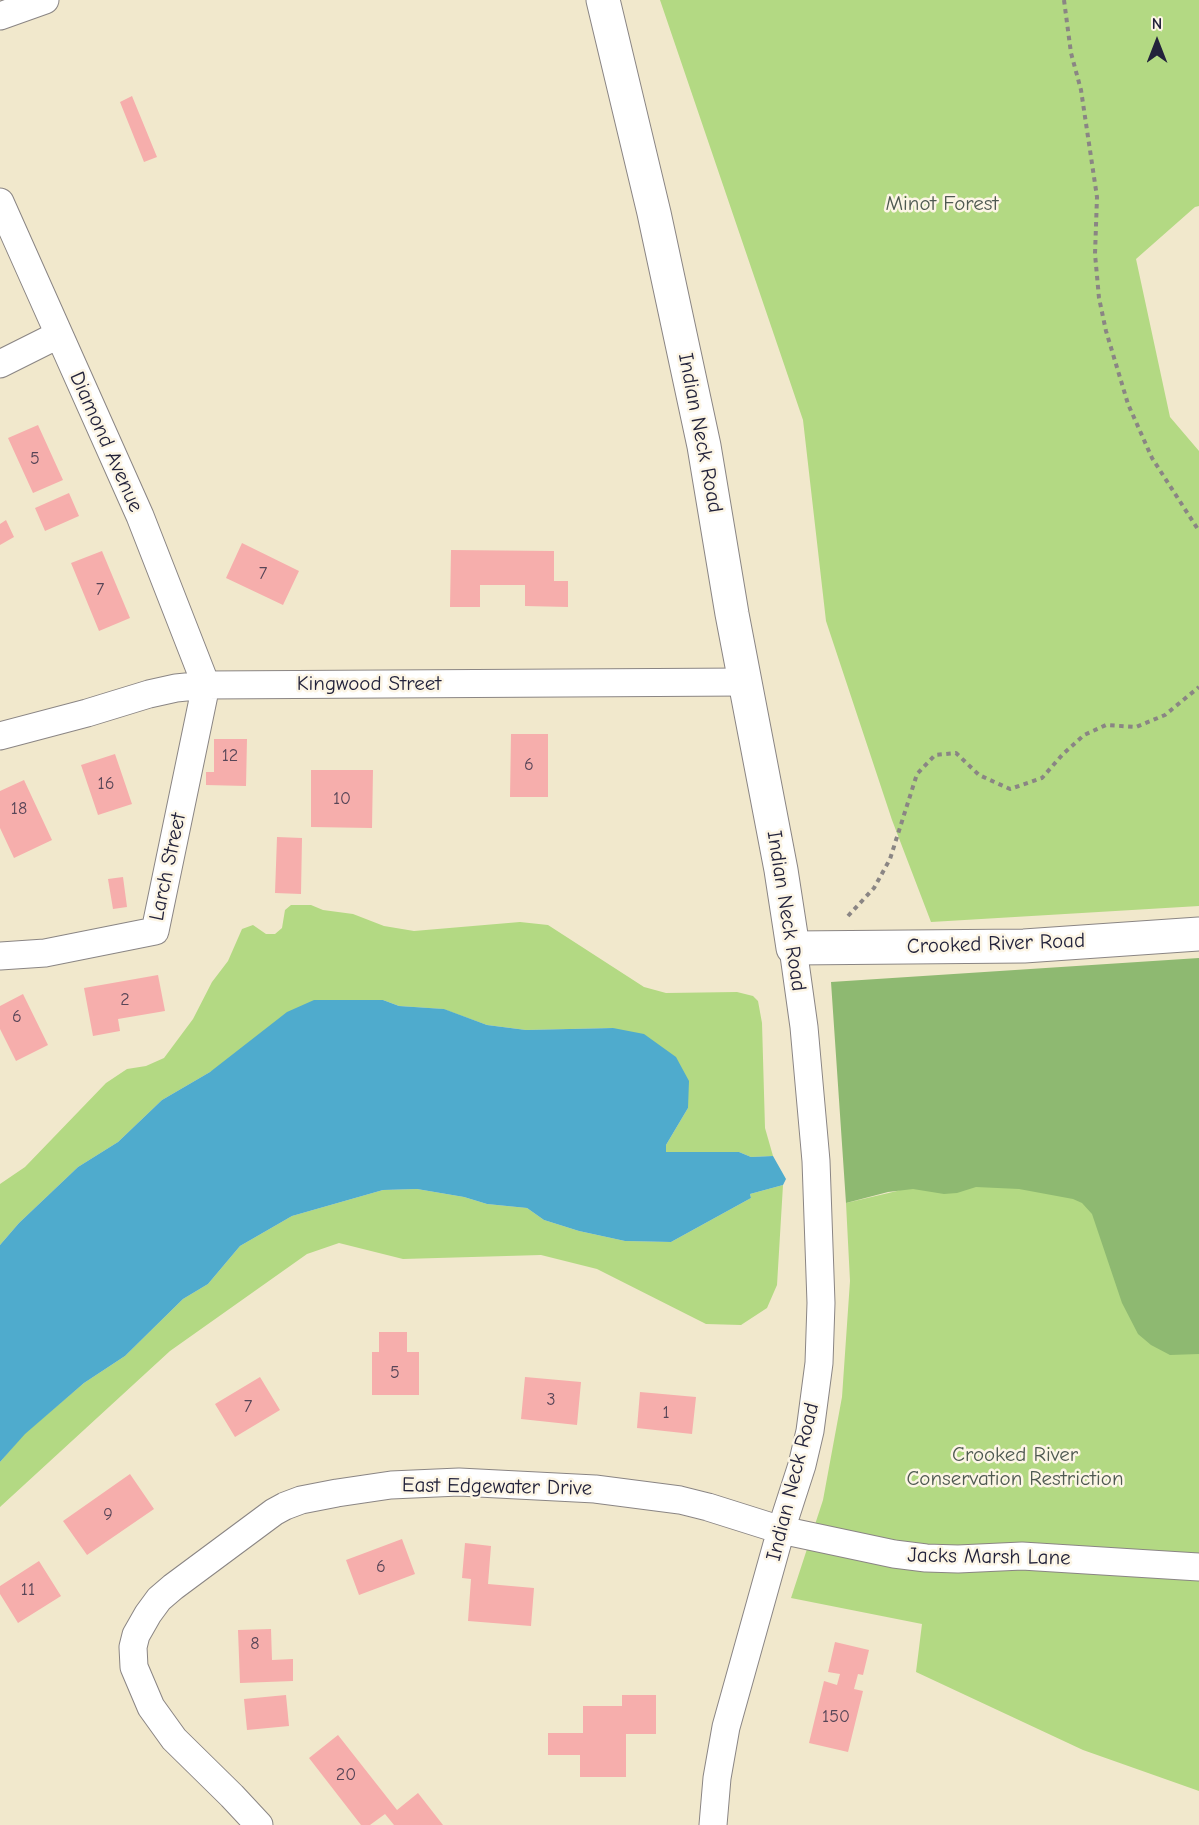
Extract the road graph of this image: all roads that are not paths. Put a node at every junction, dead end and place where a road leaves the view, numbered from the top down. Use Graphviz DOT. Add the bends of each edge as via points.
graph roads {
  1 [pos="45,0"];
  2 [pos="603,0"];
  3 [pos="0,16"];
  4 [pos="0,202"];
  5 [pos="58,335"];
  6 [pos="0,364"];
  7 [pos="746,682"];
  8 [pos="206,685"];
  9 [pos="0,736"];
  10 [pos="1199,934"];
  11 [pos="804,948"];
  12 [pos="0,956"];
  13 [pos="781,1530"];
  14 [pos="1199,1567"];
  15 [pos="259,1825"];
  16 [pos="713,1825"];
  1 -- 3 [label="street"];
  2 -- 7 [label="street, Indian Neck Road" via="680,329"];
  4 -- 5 [label="street, Diamond Avenue"];
  5 -- 6 [label="street"];
  5 -- 8 [label="street, Diamond Avenue" via="140,516"];
  7 -- 8 [label="street, Kingwood Street"];
  7 -- 11 [label="street, Indian Neck Road" via="781,870"];
  8 -- 9 [label="street, Kingwood Street" via="149,694"];
  8 -- 12 [label="street, Larch Street" via="155,931 45,953"];
  10 -- 11 [label="street, Crooked River Road" via="1024,946"];
  11 -- 13 [label="street, Indian Neck Road" via="804,1027 819,1217 821,1333 810,1431"];
  13 -- 14 [label="street, Jacks Marsh Lane" via="926,1558 1022,1556"];
  13 -- 15 [label="street, East Edgewater Drive" via="680,1500 558,1486 459,1482 337,1493 301,1500 274,1512 159,1599 141,1624 133,1647 134,1667 151,1707 174,1739"];
  13 -- 16 [label="street, Indian Neck Road" via="726,1727"];
}
